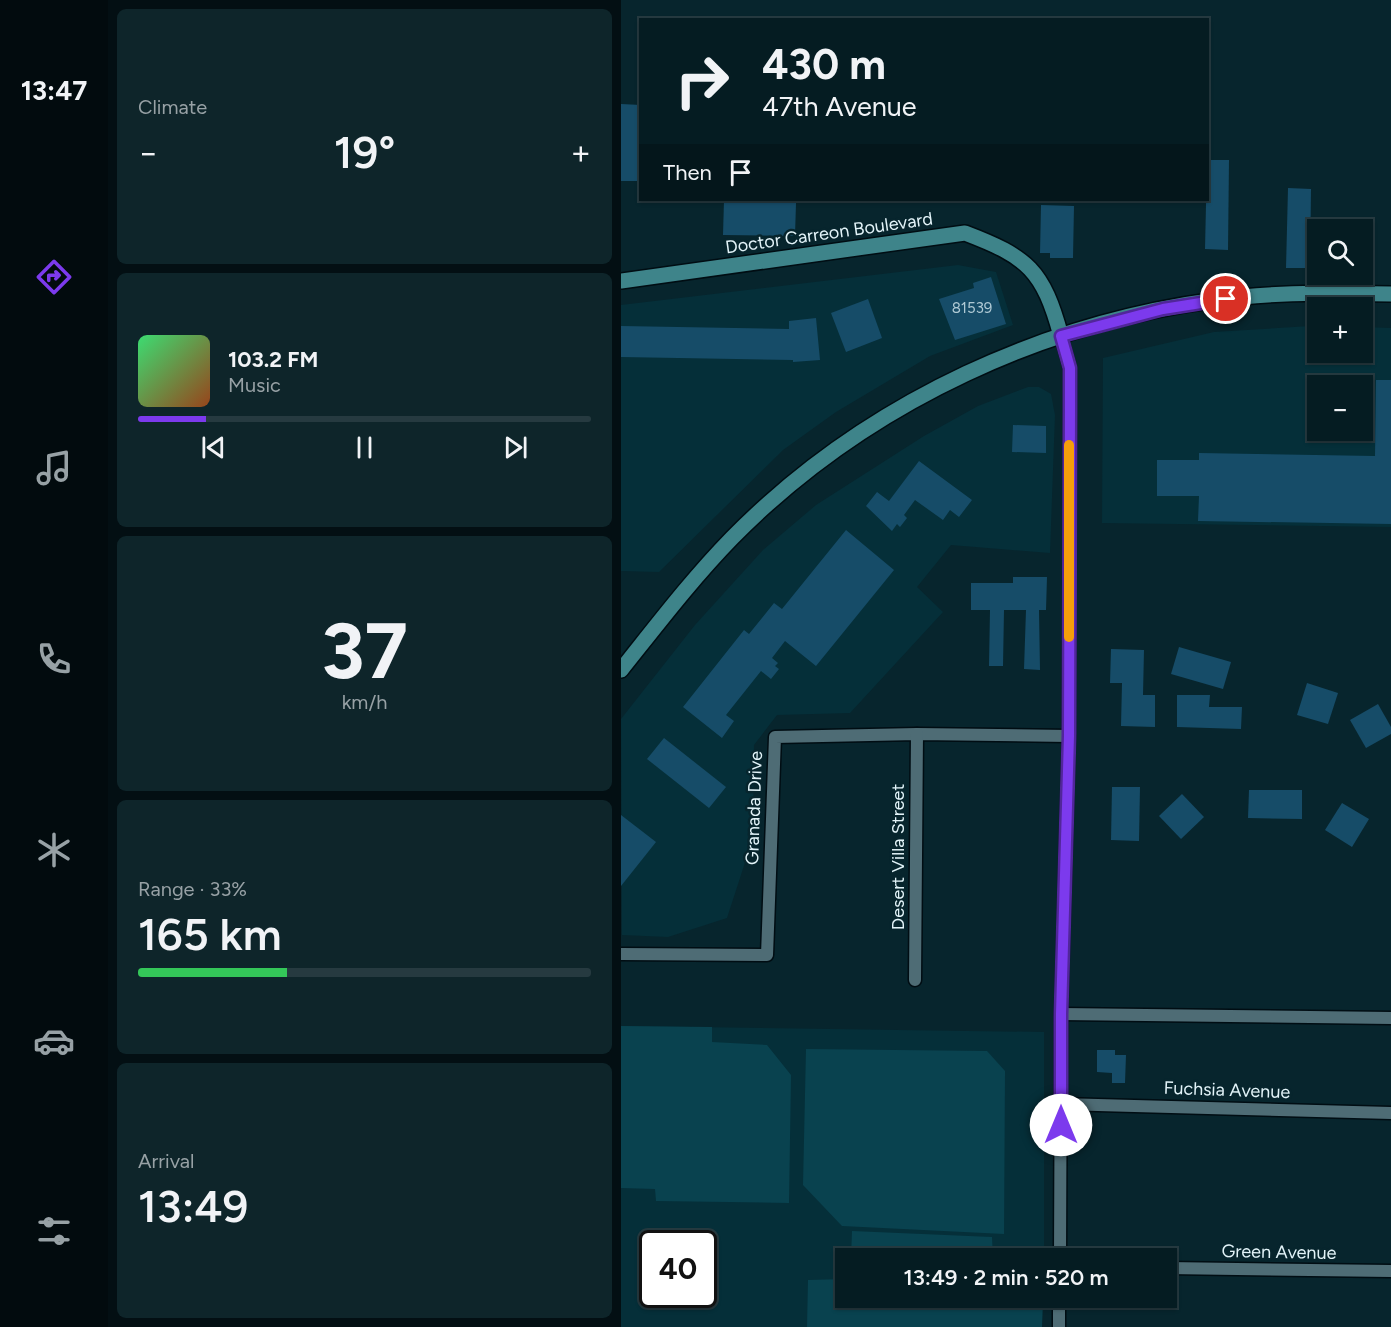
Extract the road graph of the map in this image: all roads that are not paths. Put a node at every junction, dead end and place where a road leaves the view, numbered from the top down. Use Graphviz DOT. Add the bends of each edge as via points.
graph roads {
  1 [pos="621,281"];
  2 [pos="1391,294"];
  3 [pos="1061,336"];
  4 [pos="621,670"];
  5 [pos="917,734"];
  6 [pos="1069,736"];
  7 [pos="621,954"];
  8 [pos="915,980"];
  9 [pos="1061,1014"];
  10 [pos="1391,1018"];
  11 [pos="1061,1104"];
  12 [pos="1391,1113"];
  13 [pos="1060,1248"];
  14 [pos="1177,1269"];
  15 [pos="1391,1271"];
  16 [pos="1059,1308"];
  17 [pos="1059,1327"];
  1 -- 3 [label="main road, Doctor Carreon Boulevard" via="965,233 1003,248 1034,270 1053,306"];
  2 -- 3 [label="main road" via="1293,293 1211,301 1125,317"];
  3 -- 4 [label="main road" via="990,362 948,383 825,459 733,537"];
  3 -- 6 [label="street" via="1070,368"];
  5 -- 6 [label="street, Granada Drive"];
  5 -- 7 [label="street, Granada Drive" via="775,737 767,955"];
  5 -- 8 [label="street, Desert Villa Street"];
  6 -- 9 [label="street"];
  9 -- 10 [label="street"];
  9 -- 11 [label="street"];
  11 -- 12 [label="street, Fuchsia Avenue"];
  11 -- 13 [label="street"];
  14 -- 15 [label="street, Green Avenue"];
  16 -- 17 [label="street"];
}
